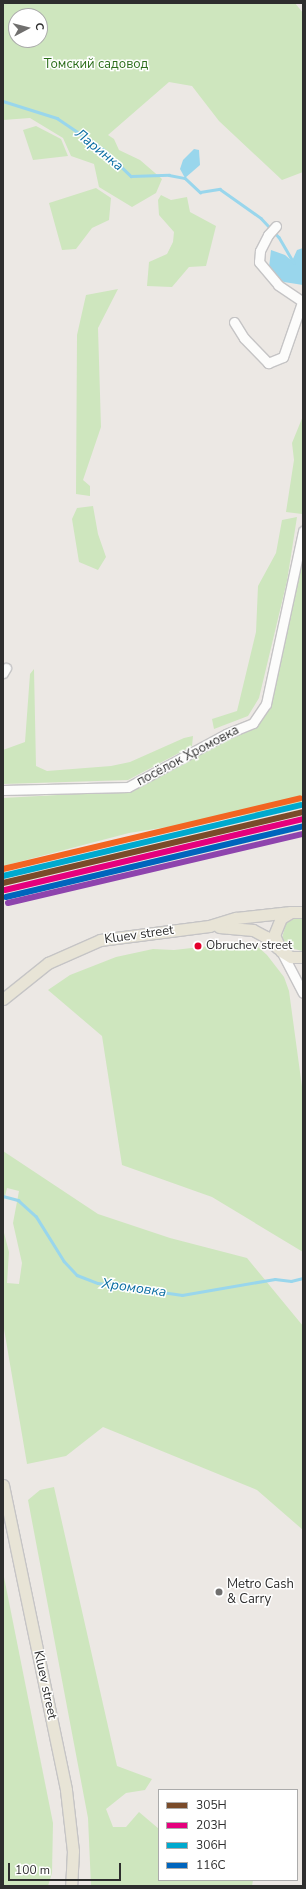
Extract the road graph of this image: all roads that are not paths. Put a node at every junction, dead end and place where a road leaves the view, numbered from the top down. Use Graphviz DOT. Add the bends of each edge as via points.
graph roads {
  1 [pos="276,226"];
  2 [pos="303,302"];
  3 [pos="234,322"];
  4 [pos="303,531"];
  5 [pos="3,790"];
  6 [pos="298,911"];
  7 [pos="209,926"];
  8 [pos="281,951"];
  9 [pos="303,957"];
  10 [pos="303,993"];
  11 [pos="3,999"];
  12 [pos="3,1485"];
  13 [pos="71,1886"];
  1 -- 2 [label="street" via="269,233 260,251 259,262 278,285"];
  2 -- 3 [label="street" via="283,357 268,363 244,338"];
  4 -- 5 [label="street, посёлок Хромовка" via="266,704 253,723 226,734 128,787"];
  6 -- 7 [label="main road, Kluev street" via="236,918"];
  6 -- 8 [label="main road" via="281,918 275,928 275,941"];
  7 -- 8 [label="main road" via="253,930 266,937"];
  7 -- 11 [label="main road, Kluev street" via="100,940 48,963"];
  8 -- 9 [label="main road" via="291,957"];
  8 -- 10 [label="street"];
  12 -- 13 [label="main road, Kluev street" via="66,1790 72,1851"];
}
